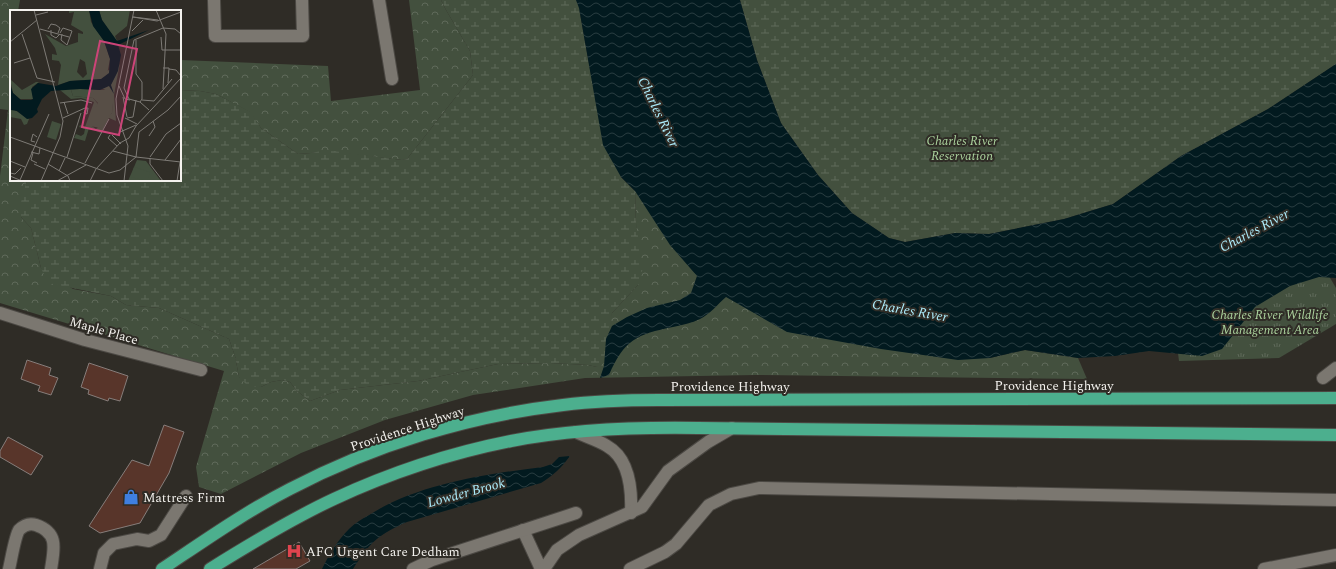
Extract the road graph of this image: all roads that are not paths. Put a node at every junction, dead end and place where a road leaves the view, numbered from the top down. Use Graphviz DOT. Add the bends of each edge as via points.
graph roads {
  1 [pos="214,0"];
  2 [pos="302,0"];
  3 [pos="379,0"];
  4 [pos="392,79"];
  5 [pos="0,313"];
  6 [pos="1336,368"];
  7 [pos="201,370"];
  8 [pos="1323,378"];
  9 [pos="1336,398"];
  10 [pos="732,428"];
  11 [pos="576,432"];
  12 [pos="1336,435"];
  13 [pos="186,496"];
  14 [pos="1336,500"];
  15 [pos="576,513"];
  16 [pos="632,513"];
  17 [pos="523,530"];
  18 [pos="1336,554"];
  19 [pos="9,569"];
  20 [pos="51,569"];
  21 [pos="100,569"];
  22 [pos="162,569"];
  23 [pos="210,569"];
  24 [pos="413,569"];
  25 [pos="542,569"];
  26 [pos="630,569"];
  27 [pos="1264,569"];
  1 -- 2 [label="street" via="214,36 303,36"];
  3 -- 4 [label="street"];
  5 -- 7 [label="street, Maple Place" via="85,340"];
  6 -- 8 [label="street"];
  9 -- 22 [label="highway, Providence Highway" via="659,400 595,402 531,410 499,415 438,431 348,462 290,489 246,514"];
  10 -- 11 [label="highway" via="635,428"];
  10 -- 12 [label="highway"];
  10 -- 16 [label="street" via="668,471 642,507"];
  11 -- 16 [label="street" via="608,446 620,457 628,474"];
  11 -- 23 [label="highway" via="481,448 361,487 270,532"];
  13 -- 21 [label="street" via="161,535 149,540 137,539 113,544 104,553"];
  14 -- 26 [label="street" via="759,488 731,494 709,505 676,544"];
  15 -- 17 [label="street"];
  16 -- 25 [label="street" via="579,535 557,550"];
  17 -- 24 [label="street" via="432,560"];
  17 -- 25 [label="street"];
  18 -- 27 [label="street"];
  19 -- 20 [label="street" via="18,531 24,525 33,524 44,528 52,536 54,546"];
}
